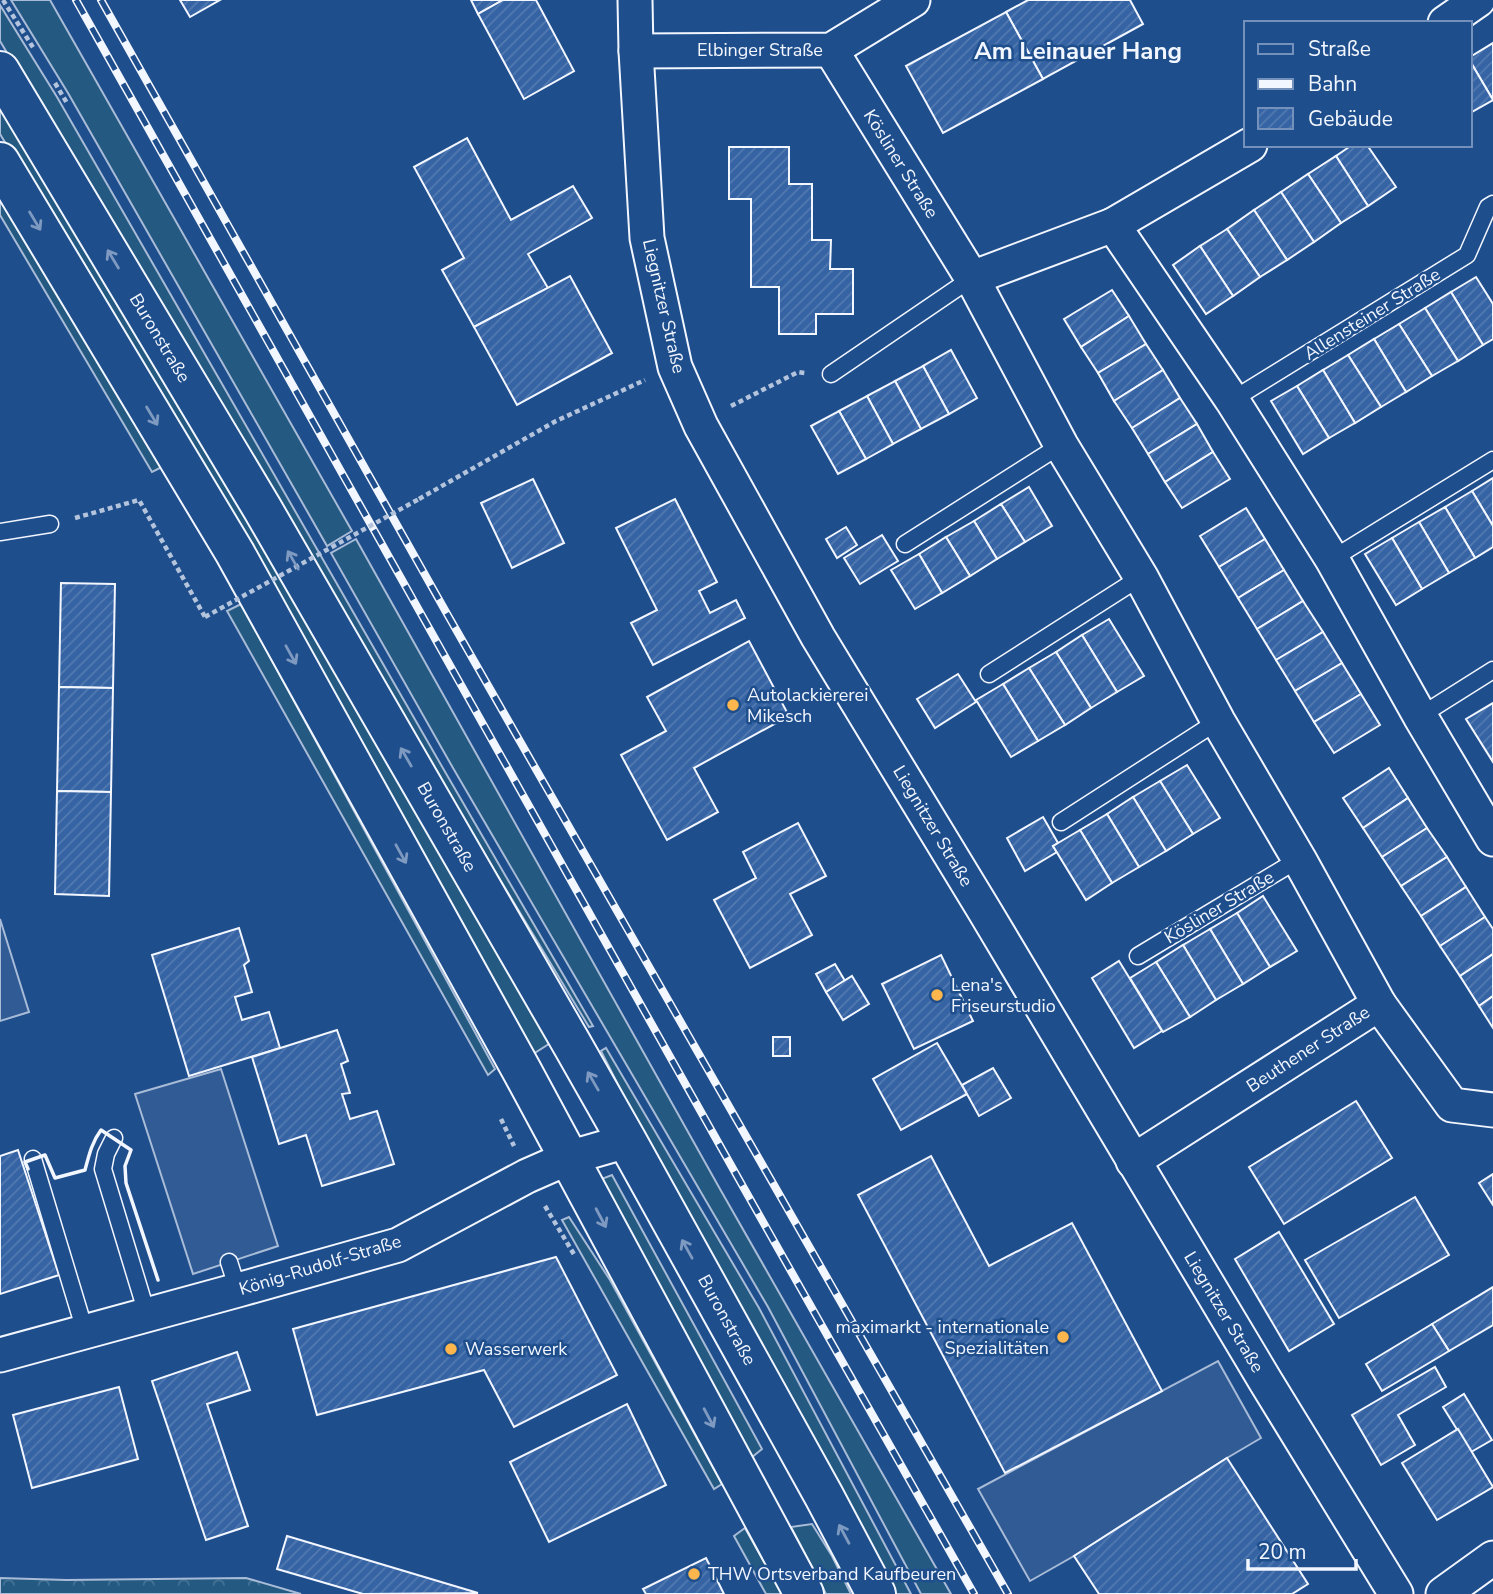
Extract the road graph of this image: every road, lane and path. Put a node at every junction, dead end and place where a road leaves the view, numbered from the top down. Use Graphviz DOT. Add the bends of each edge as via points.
graph roads {
  1 [pos="635,0"];
  2 [pos="913,0"];
  3 [pos="1478,0"];
  4 [pos="1448,21"];
  5 [pos="831,50"];
  6 [pos="636,51"];
  7 [pos="0,71"];
  8 [pos="1247,147"];
  9 [pos="0,162"];
  10 [pos="1490,206"];
  11 [pos="1113,225"];
  12 [pos="972,278"];
  13 [pos="675,367"];
  14 [pos="831,374"];
  15 [pos="1232,400"];
  16 [pos="728,407"];
  17 [pos="1061,445"];
  18 [pos="1493,460"];
  19 [pos="50,524"];
  20 [pos="0,532"];
  21 [pos="905,544"];
  22 [pos="1332,559"];
  23 [pos="1141,577"];
  24 [pos="1493,670"];
  25 [pos="989,674"];
  26 [pos="1420,716"];
  27 [pos="1218,720"];
  28 [pos="1061,822"];
  29 [pos="1493,839"];
  30 [pos="1299,859"];
  31 [pos="1138,956"];
  32 [pos="1379,1004"];
  33 [pos="1493,1111"];
  34 [pos="499,1114"];
  35 [pos="114,1138"];
  36 [pos="627,1140"];
  37 [pos="568,1158"];
  38 [pos="33,1159"];
  39 [pos="1133,1161"];
  40 [pos="527,1176"];
  41 [pos="147,1314"];
  42 [pos="85,1331"];
  43 [pos="0,1355"];
  44 [pos="1493,1558"];
  45 [pos="804,1594"];
  46 [pos="876,1594"];
  47 [pos="1395,1594"];
  48 [pos="1443,1594"];
  1 -- 6 [label="street, Liegnitzer Straße"];
  2 -- 5 [label="street, Elbinger Straße"];
  3 -- 4 [label="street"];
  5 -- 6 [label="street, Elbinger Straße"];
  5 -- 12 [label="street, Kösliner Straße"];
  6 -- 13 [label="street, Liegnitzer Straße" via="647,239"];
  36 -- 7 [label="street, Buronstraße, one-way" via="262,508"];
  8 -- 11 [label="street"];
  9 -- 37 [label="street, one-way" via="235,553"];
  10 -- 15 [label="lane, Allensteiner Straße" via="1466,256"];
  11 -- 12 [label="street"];
  11 -- 15 [label="street"];
  12 -- 14 [label="lane"];
  12 -- 17 [label="street, Kösliner Straße"];
  13 -- 19 [label="path, bridge" via="556,421 205,617 139,500"];
  13 -- 39 [label="street, Liegnitzer Straße" via="701,426 818,637"];
  14 -- 16 [label="path" via="798,372"];
  15 -- 22 [label="street"];
  17 -- 21 [label="lane"];
  17 -- 23 [label="street, Kösliner Straße"];
  18 -- 22 [label="lane"];
  19 -- 20 [label="lane"];
  22 -- 26 [label="street"];
  23 -- 25 [label="lane"];
  23 -- 27 [label="street, Kösliner Straße"];
  24 -- 26 [label="lane"];
  26 -- 29 [label="street"];
  27 -- 28 [label="lane"];
  27 -- 30 [label="street, Kösliner Straße"];
  30 -- 31 [label="lane, Kösliner Straße"];
  30 -- 32 [label="street, Kösliner Straße"];
  32 -- 33 [label="street, Beuthener Straße" via="1452,1105"];
  32 -- 39 [label="street, Beuthener Straße"];
  34 -- 40 [label="path"];
  35 -- 41 [label="lane" via="103,1169"];
  36 -- 37 [label="street, König-Rudolf-Straße"];
  46 -- 36 [label="street, Buronstraße, one-way"];
  37 -- 40 [label="street, König-Rudolf-Straße"];
  37 -- 45 [label="street, one-way"];
  38 -- 42 [label="lane"];
  39 -- 47 [label="street, Liegnitzer Straße"];
  40 -- 41 [label="street, König-Rudolf-Straße" via="398,1244 234,1276"];
  41 -- 42 [label="street, König-Rudolf-Straße"];
  42 -- 43 [label="street, König-Rudolf-Straße"];
  44 -- 48 [label="street"];
}
